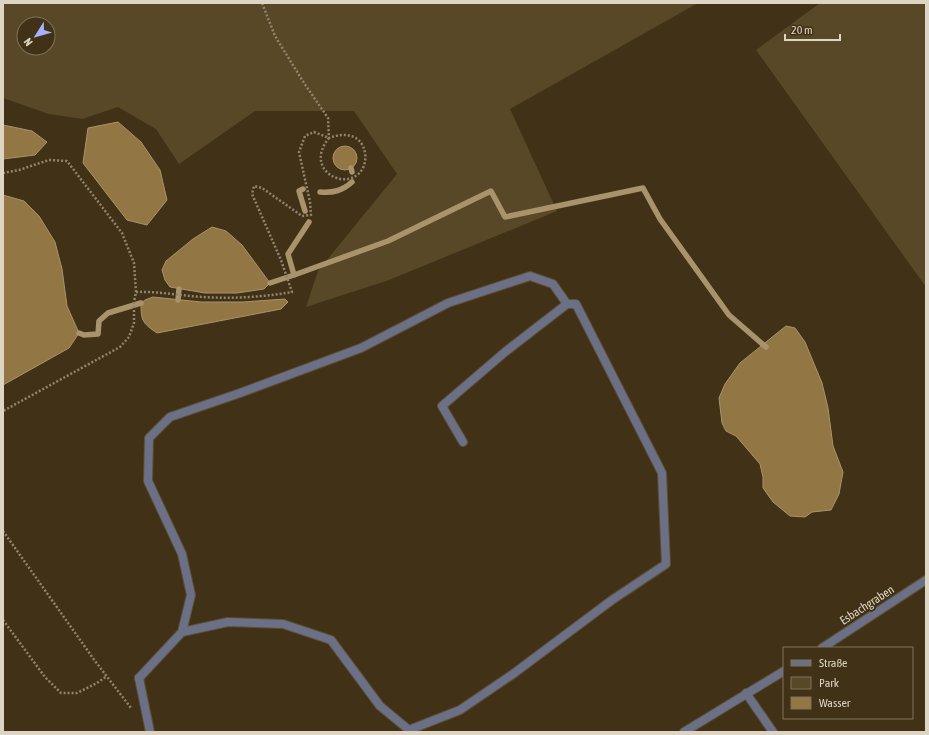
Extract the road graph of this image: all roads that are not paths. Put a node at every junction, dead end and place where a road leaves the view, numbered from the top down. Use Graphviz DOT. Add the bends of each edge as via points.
graph roads {
  1 [pos="567,304"];
  2 [pos="463,442"];
  3 [pos="926,580"];
  4 [pos="182,632"];
  5 [pos="824,647"];
  6 [pos="783,672"];
  7 [pos="746,693"];
  8 [pos="769,730"];
  9 [pos="150,732"];
  10 [pos="684,732"];
  1 -- 2 [label="street" via="505,352 442,406"];
  1 -- 4 [label="street" via="553,284 530,276 448,304 361,348 170,417 149,438 148,481 182,554 191,595"];
  1 -- 4 [label="street" via="576,304 662,473 666,564 460,710 409,730 380,706 331,640 283,624 228,622"];
  3 -- 5 [label="street, Esbachgraben"];
  4 -- 9 [label="street" via="139,678"];
  6 -- 7 [label="street"];
  7 -- 8 [label="street"];
  7 -- 10 [label="street"];
}
